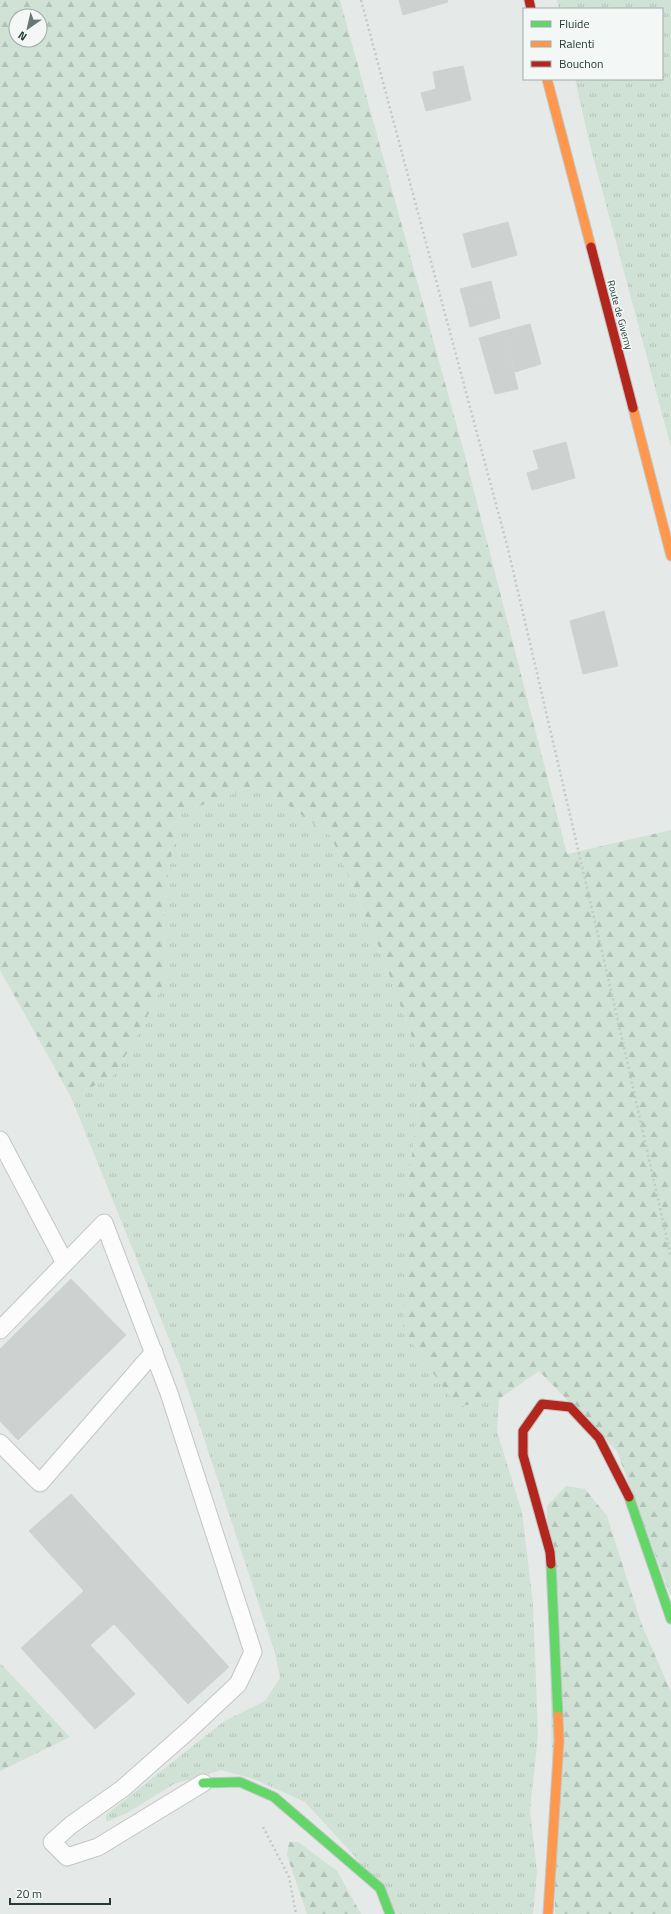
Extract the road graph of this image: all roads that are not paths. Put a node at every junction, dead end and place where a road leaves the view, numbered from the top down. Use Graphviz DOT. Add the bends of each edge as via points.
graph roads {
  1 [pos="547,80"];
  2 [pos="671,556"];
  3 [pos="0,1140"];
  4 [pos="64,1263"];
  5 [pos="0,1330"];
  6 [pos="154,1352"];
  7 [pos="0,1443"];
  8 [pos="671,1619"];
  9 [pos="203,1783"];
  10 [pos="390,1914"];
  11 [pos="548,1914"];
  1 -- 2 [label="street, Route de Giverny"];
  3 -- 4 [label="lane"];
  4 -- 5 [label="lane"];
  4 -- 6 [label="lane" via="104,1223"];
  6 -- 7 [label="lane" via="40,1483"];
  6 -- 9 [label="lane" via="170,1393 253,1652 238,1684 195,1725 122,1789 71,1825 52,1842 67,1857 98,1847"];
  8 -- 11 [label="street" via="628,1494 599,1438 570,1407 542,1404 523,1431 523,1455 550,1552 559,1741"];
  9 -- 10 [label="street" via="240,1782 274,1797 380,1888"];
}
